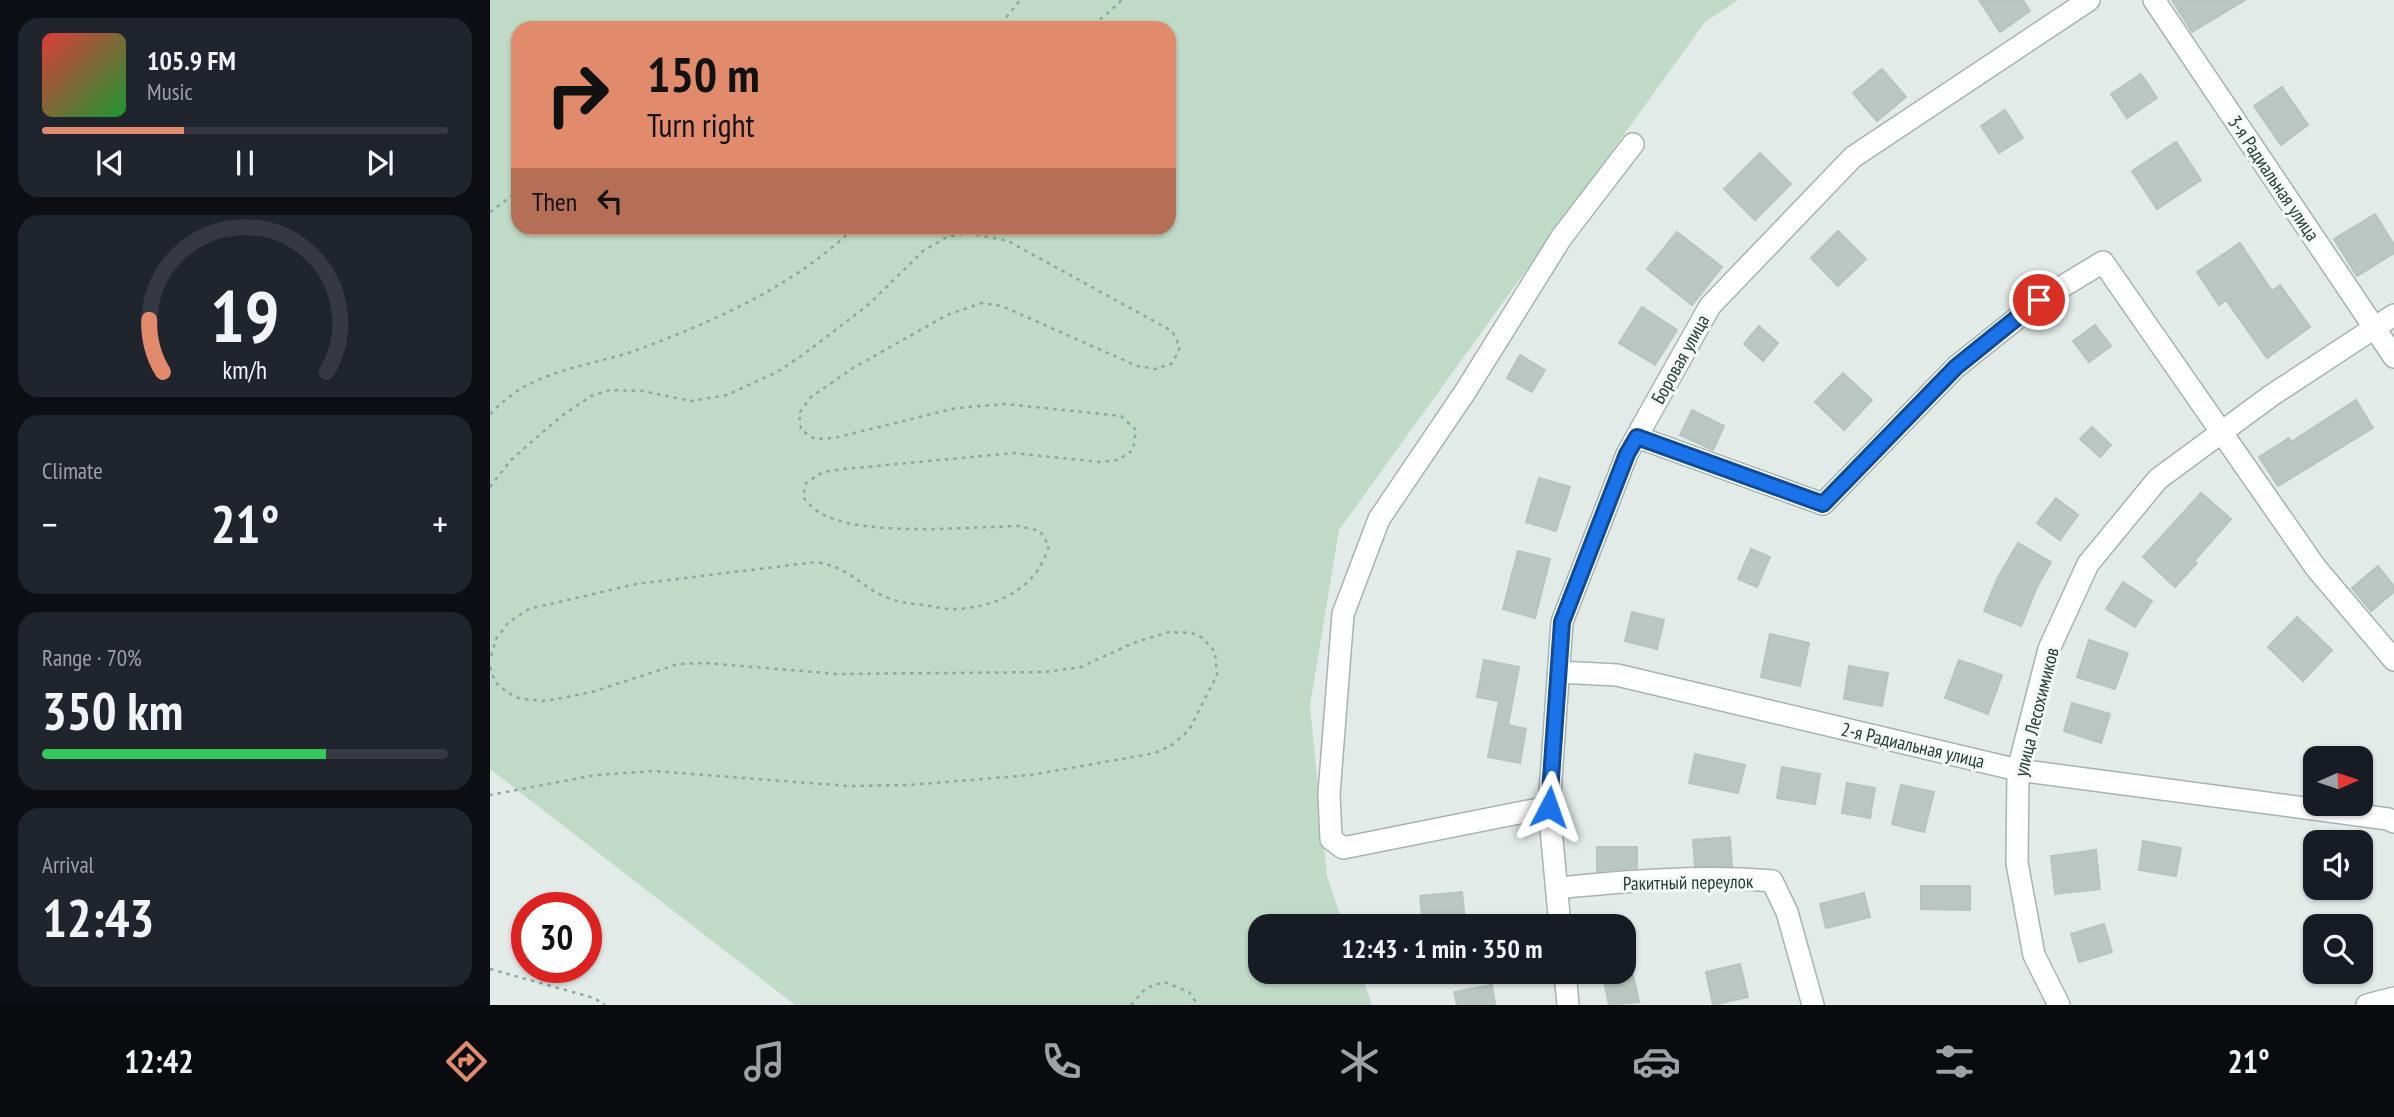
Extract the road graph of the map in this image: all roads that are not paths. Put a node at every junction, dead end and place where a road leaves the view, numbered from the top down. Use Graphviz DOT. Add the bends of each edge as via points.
graph roads {
  1 [pos="2089,0"];
  2 [pos="2154,0"];
  3 [pos="1633,144"];
  4 [pos="2394,315"];
  5 [pos="2374,328"];
  6 [pos="2394,357"];
  7 [pos="2220,433"];
  8 [pos="1637,437"];
  9 [pos="2394,660"];
  10 [pos="1559,672"];
  11 [pos="2018,770"];
  12 [pos="1549,807"];
  13 [pos="2394,822"];
  14 [pos="1557,888"];
  15 [pos="1559,914"];
  16 [pos="1567,984"];
  17 [pos="2394,998"];
  18 [pos="1569,1005"];
  19 [pos="1813,1005"];
  20 [pos="2059,1005"];
  21 [pos="2367,1005"];
  1 -- 8 [label="street, Боровая улица" via="1853,157 1710,306"];
  2 -- 5 [label="street, 3-я Радиальная улица"];
  3 -- 12 [label="street" via="1561,238 1380,519 1343,614 1329,794 1331,839 1343,848"];
  4 -- 5 [label="street, улица Лесохимиков"];
  5 -- 6 [label="street, 3-я Радиальная улица"];
  5 -- 7 [label="street, улица Лесохимиков"];
  7 -- 8 [label="street" via="2103,262 2039,300 1956,367 1823,504"];
  7 -- 9 [label="street" via="2316,568"];
  7 -- 11 [label="street, улица Лесохимиков" via="2158,479 2088,564 2049,649"];
  8 -- 10 [label="street, Боровая улица" via="1562,622"];
  10 -- 11 [label="street, 2-я Радиальная улица" via="1617,675"];
  10 -- 12 [label="street, Боровая улица"];
  11 -- 13 [label="street, 2-я Радиальная улица"];
  11 -- 20 [label="street, улица Лесохимиков" via="2017,863 2034,955"];
  12 -- 14 [label="street, Боровая улица"];
  14 -- 15 [label="street, Боровая улица"];
  14 -- 19 [label="street, Ракитный переулок" via="1738,878 1772,881 1787,912"];
  16 -- 18 [label="street"];
  17 -- 21 [label="street"];
}
